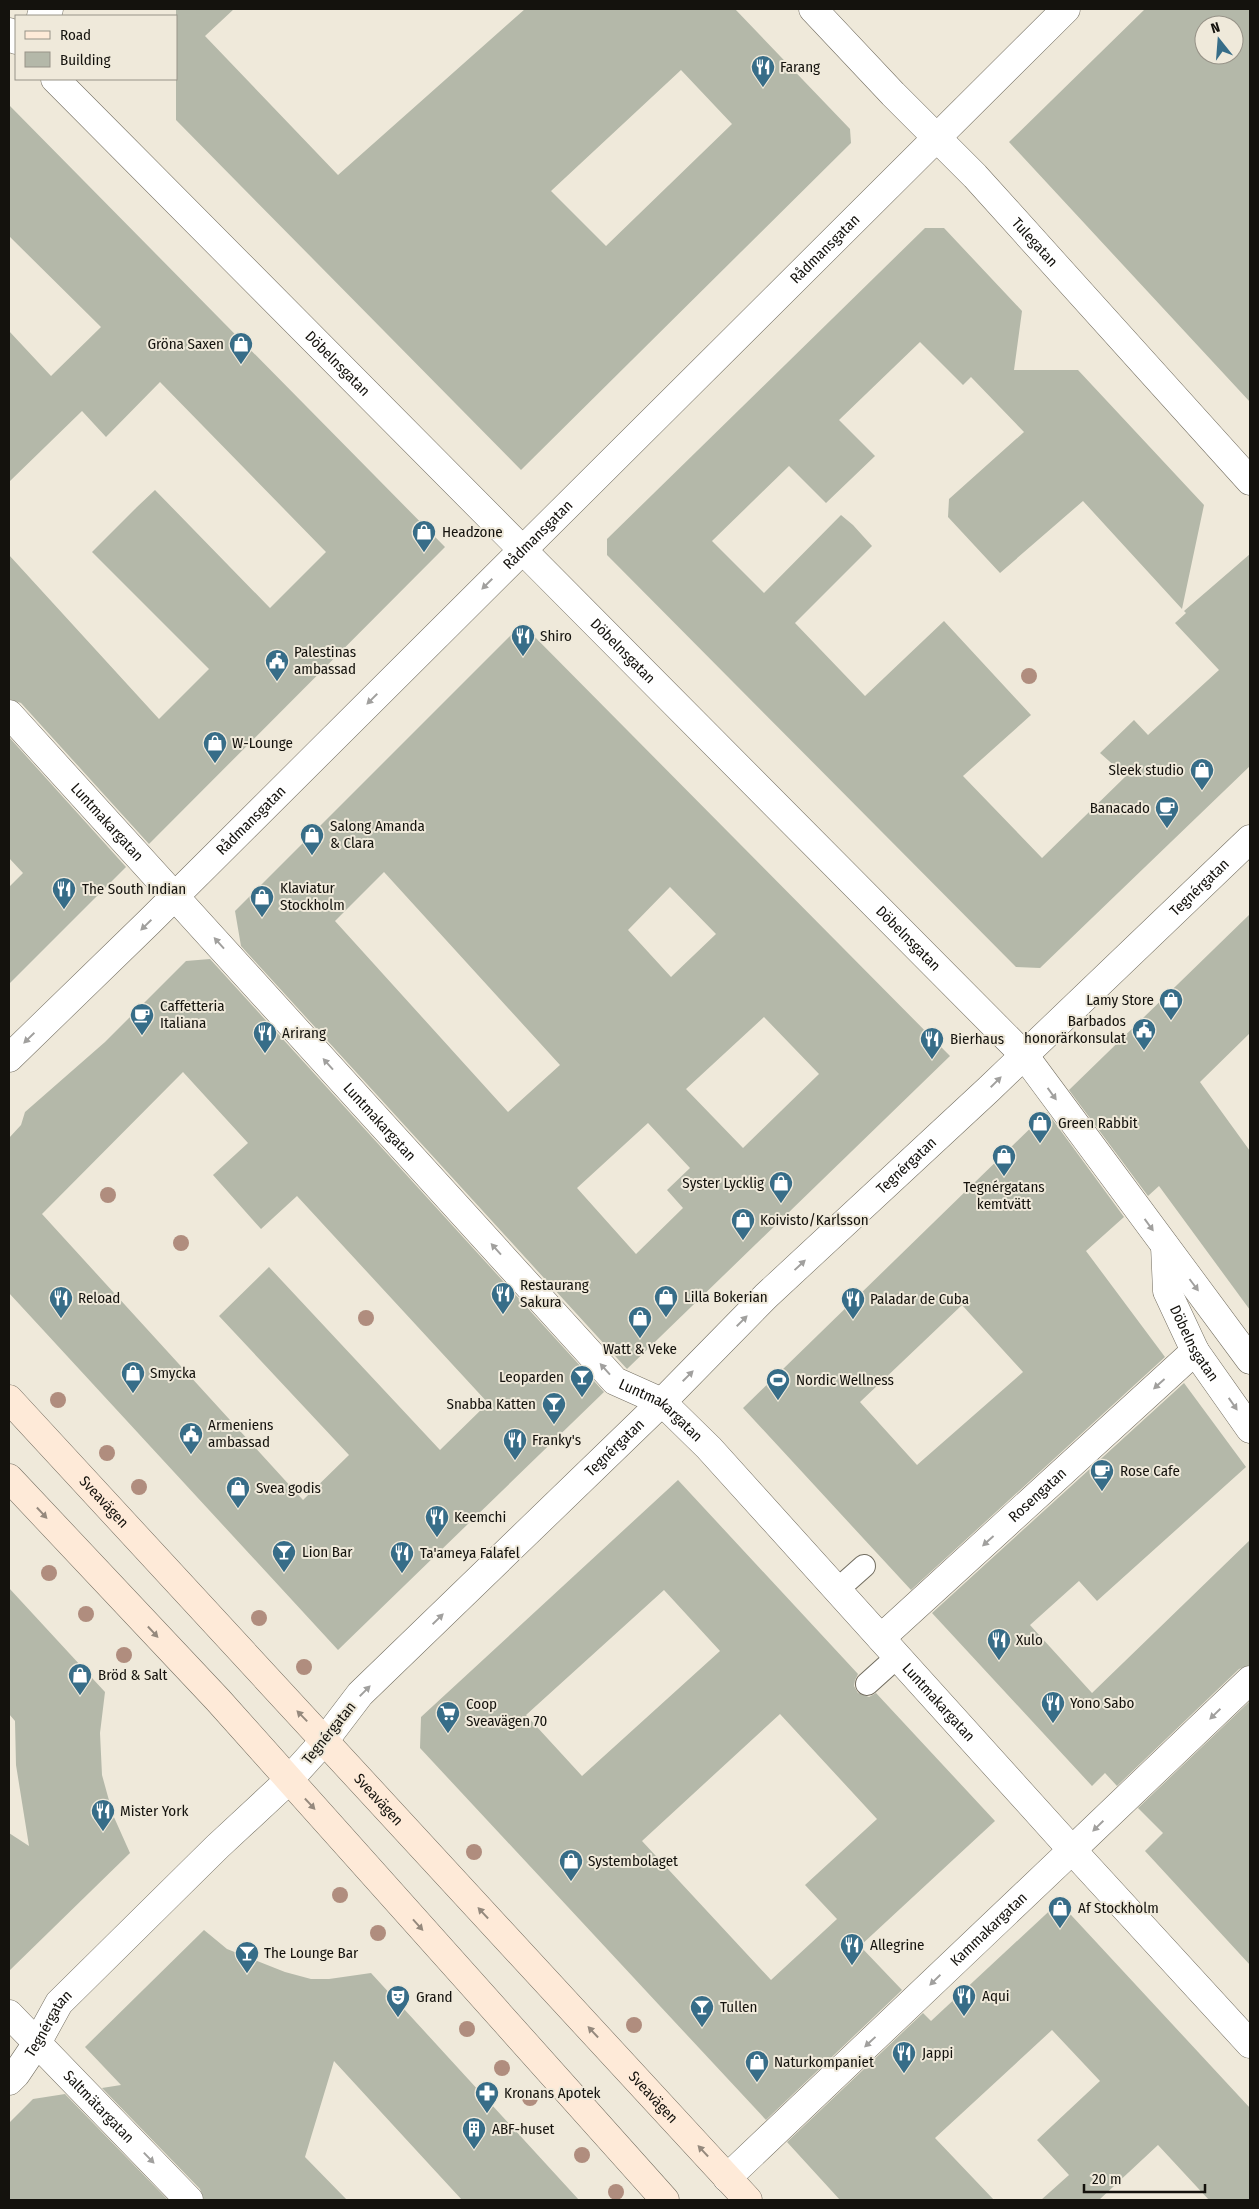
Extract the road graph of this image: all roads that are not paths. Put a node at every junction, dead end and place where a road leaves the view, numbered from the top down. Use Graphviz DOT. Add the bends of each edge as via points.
graph roads {
  1 [pos="813,9"];
  2 [pos="1066,9"];
  3 [pos="56,80"];
  4 [pos="937,137"];
  5 [pos="1250,481"];
  6 [pos="521,549"];
  7 [pos="9,714"];
  8 [pos="1250,839"];
  9 [pos="175,896"];
  10 [pos="1024,1055"];
  11 [pos="9,1058"];
  12 [pos="1164,1246"];
  13 [pos="1196,1351"];
  14 [pos="1250,1360"];
  15 [pos="9,1399"];
  16 [pos="662,1402"];
  17 [pos="1250,1429"];
  18 [pos="9,1478"];
  19 [pos="864,1566"];
  20 [pos="837,1590"];
  21 [pos="889,1648"];
  22 [pos="1250,1680"];
  23 [pos="867,1684"];
  24 [pos="325,1740"];
  25 [pos="288,1781"];
  26 [pos="1072,1850"];
  27 [pos="9,2014"];
  28 [pos="37,2043"];
  29 [pos="1250,2044"];
  30 [pos="9,2080"];
  31 [pos="727,2178"];
  32 [pos="189,2200"];
  33 [pos="665,2200"];
  34 [pos="748,2200"];
  1 -- 4 [label="street, Tulegatan"];
  2 -- 4 [label="street, Rådmansgatan"];
  3 -- 6 [label="street, Döbelnsgatan"];
  4 -- 5 [label="street, Tulegatan"];
  4 -- 6 [label="street, Rådmansgatan"];
  6 -- 9 [label="street, Rådmansgatan, one-way"];
  6 -- 10 [label="street, Döbelnsgatan"];
  7 -- 9 [label="street, Luntmakargatan"];
  8 -- 10 [label="street, Tegnérgatan"];
  9 -- 11 [label="street, Rådmansgatan, one-way"];
  16 -- 9 [label="street, Luntmakargatan, one-way" via="615,1380"];
  10 -- 12 [label="street, Döbelnsgatan, one-way"];
  16 -- 10 [label="street, Tegnérgatan, one-way" via="766,1296"];
  12 -- 13 [label="street, Döbelnsgatan" via="1167,1291"];
  12 -- 14 [label="street, Döbelnsgatan, one-way"];
  13 -- 17 [label="street, Döbelnsgatan, one-way"];
  13 -- 21 [label="street, Rosengatan, one-way"];
  24 -- 15 [label="main road, Sveavägen, one-way"];
  16 -- 20 [label="street, Luntmakargatan" via="714,1453"];
  24 -- 16 [label="street, Tegnérgatan, one-way" via="360,1694"];
  18 -- 25 [label="main road, one-way" via="218,1700"];
  19 -- 20 [label="lane"];
  20 -- 21 [label="street, Luntmakargatan"];
  21 -- 23 [label="lane"];
  21 -- 26 [label="street, Luntmakargatan"];
  22 -- 26 [label="street, Kammakargatan, one-way"];
  24 -- 25 [label="street, Tegnérgatan"];
  31 -- 24 [label="main road, Sveavägen, one-way"];
  25 -- 28 [label="street, Tegnérgatan" via="59,2003"];
  25 -- 33 [label="main road, one-way"];
  26 -- 29 [label="street, Luntmakargatan"];
  26 -- 31 [label="street, Kammakargatan, one-way"];
  27 -- 28 [label="street, Saltmätargatan"];
  28 -- 30 [label="street, Tegnérgatan"];
  28 -- 32 [label="street, Saltmätargatan, one-way"];
  31 -- 34 [label="main road, Sveavägen"];
}
